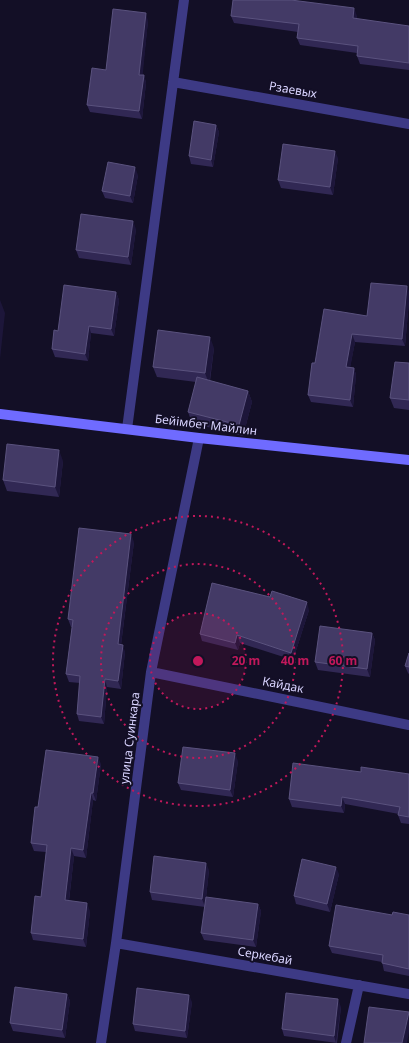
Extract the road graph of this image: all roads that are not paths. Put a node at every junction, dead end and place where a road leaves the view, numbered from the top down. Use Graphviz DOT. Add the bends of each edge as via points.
graph roads {
  1 [pos="184,0"];
  2 [pos="173,82"];
  3 [pos="409,124"];
  4 [pos="0,414"];
  5 [pos="127,429"];
  6 [pos="199,438"];
  7 [pos="409,460"];
  8 [pos="151,672"];
  9 [pos="409,725"];
  10 [pos="116,943"];
  11 [pos="359,985"];
  12 [pos="409,994"];
  13 [pos="101,1043"];
  14 [pos="346,1043"];
  1 -- 2 [label="street"];
  2 -- 3 [label="street, Рзаевых"];
  2 -- 5 [label="street"];
  4 -- 5 [label="street, Бейімбет Майлин"];
  5 -- 6 [label="street, Бейімбет Майлин"];
  6 -- 7 [label="street, Бейімбет Майлин"];
  6 -- 8 [label="street, улица Суинкара"];
  8 -- 9 [label="street, Кайдак"];
  8 -- 10 [label="street, улица Суинкара"];
  10 -- 11 [label="street, Серкебай"];
  10 -- 13 [label="street, улица Суинкара"];
  11 -- 12 [label="street, Серкебай"];
  11 -- 14 [label="street"];
}
